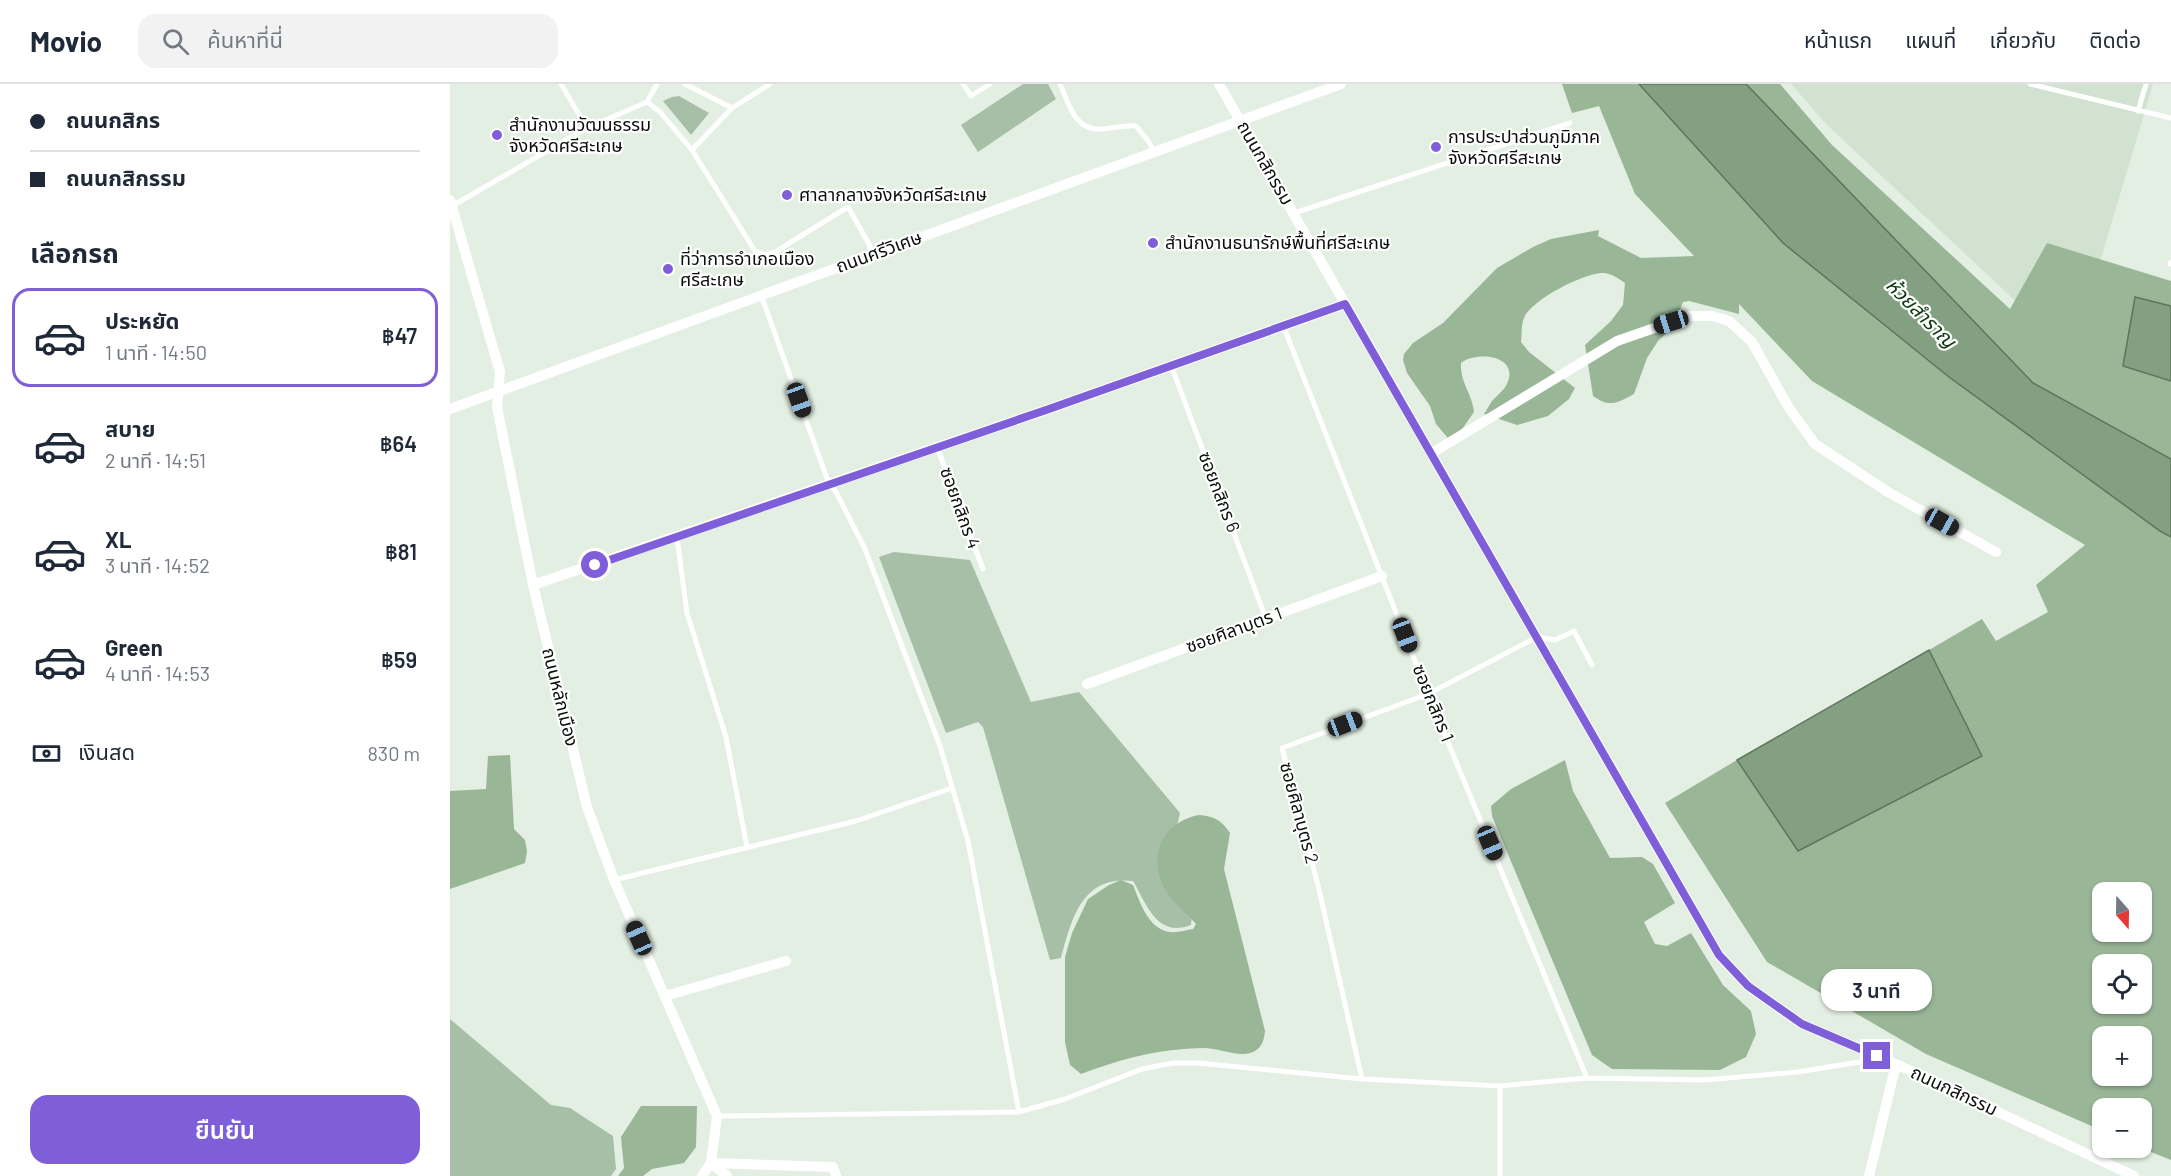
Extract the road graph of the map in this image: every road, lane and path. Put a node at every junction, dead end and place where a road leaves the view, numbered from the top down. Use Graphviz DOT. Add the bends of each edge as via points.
graph roads {
  1 [pos="561,84"];
  2 [pos="657,84"];
  3 [pos="685,84"];
  4 [pos="770,84"];
  5 [pos="963,84"];
  6 [pos="990,84"];
  7 [pos="1060,84"];
  8 [pos="1219,84"];
  9 [pos="1341,84"];
  10 [pos="2030,84"];
  11 [pos="2146,84"];
  12 [pos="647,102"];
  13 [pos="732,108"];
  14 [pos="2138,111"];
  15 [pos="2171,118"];
  16 [pos="1240,120"];
  17 [pos="1570,123"];
  18 [pos="587,128"];
  19 [pos="692,150"];
  20 [pos="1154,152"];
  21 [pos="451,203"];
  22 [pos="1294,213"];
  23 [pos="872,255"];
  24 [pos="761,295"];
  25 [pos="1345,304"];
  26 [pos="1283,325"];
  27 [pos="1171,365"];
  28 [pos="499,391"];
  29 [pos="450,409"];
  30 [pos="937,447"];
  31 [pos="1432,453"];
  32 [pos="829,484"];
  33 [pos="677,538"];
  34 [pos="1996,552"];
  35 [pos="983,569"];
  36 [pos="1382,576"];
  37 [pos="533,585"];
  38 [pos="1266,619"];
  39 [pos="1537,637"];
  40 [pos="1592,665"];
  41 [pos="1087,684"];
  42 [pos="1428,694"];
  43 [pos="952,788"];
  44 [pos="747,848"];
  45 [pos="614,880"];
  46 [pos="786,961"];
  47 [pos="665,996"];
  48 [pos="1896,1064"];
  49 [pos="1587,1078"];
  50 [pos="1362,1079"];
  51 [pos="1500,1086"];
  52 [pos="1019,1112"];
  53 [pos="717,1116"];
  54 [pos="711,1163"];
  55 [pos="702,1176"];
  56 [pos="727,1176"];
  57 [pos="836,1176"];
  58 [pos="1500,1176"];
  59 [pos="1869,1176"];
  60 [pos="2134,1176"];
  1 -- 18 [label="lane"];
  2 -- 12 [label="lane"];
  3 -- 13 [label="lane"];
  4 -- 13 [label="lane"];
  5 -- 6 [label="lane" via="971,96"];
  7 -- 20 [label="lane" via="1077,122 1100,130 1136,126"];
  8 -- 16 [label="street, ถนนกสิกรรม"];
  9 -- 16 [label="street, ถนนศรีวิเศษ"];
  10 -- 14 [label="lane"];
  11 -- 14 [label="lane"];
  12 -- 18 [label="lane"];
  12 -- 19 [label="lane"];
  13 -- 19 [label="lane"];
  14 -- 15 [label="lane"];
  16 -- 20 [label="street, ถนนศรีวิเศษ"];
  16 -- 22 [label="street, ถนนกสิกรรม"];
  17 -- 22 [label="lane"];
  18 -- 21 [label="lane"];
  19 -- 23 [label="lane" via="754,251 765,255 775,252 848,207"];
  20 -- 23 [label="street, ถนนศรีวิเศษ"];
  21 -- 28 [label="street, ถนนหลักเมือง" via="500,372"];
  22 -- 25 [label="street, ถนนกสิกรรม"];
  23 -- 24 [label="street, ถนนศรีวิเศษ"];
  24 -- 28 [label="street, ถนนศรีวิเศษ"];
  24 -- 32 [label="lane"];
  25 -- 26 [label="street"];
  25 -- 31 [label="street, ถนนกสิกรรม"];
  26 -- 27 [label="street"];
  26 -- 36 [label="lane, ซอยกสิกร 1"];
  27 -- 30 [label="street"];
  27 -- 38 [label="lane, ซอยกสิกร 6"];
  28 -- 29 [label="street, ถนนศรีวิเศษ"];
  28 -- 37 [label="street, ถนนหลักเมือง" via="497,407"];
  30 -- 32 [label="street"];
  30 -- 35 [label="lane, ซอยกสิกร 4"];
  31 -- 34 [label="street" via="1617,341 1689,316 1712,316 1729,321 1752,342 1789,408 1815,444 1888,492"];
  31 -- 39 [label="street, ถนนกสิกรรม"];
  32 -- 33 [label="street"];
  32 -- 43 [label="lane" via="865,549 940,746"];
  33 -- 37 [label="street"];
  33 -- 44 [label="lane" via="687,613 726,737"];
  36 -- 38 [label="street, ซอยศิลาบุตร 1"];
  36 -- 42 [label="lane, ซอยกสิกร 1"];
  37 -- 45 [label="street, ถนนหลักเมือง" via="587,807"];
  38 -- 41 [label="street, ซอยศิลาบุตร 1"];
  39 -- 40 [label="lane" via="1555,640 1574,631"];
  39 -- 42 [label="lane, ซอยศิลาบุตร 2"];
  39 -- 48 [label="street, ถนนกสิกรรม" via="1719,955 1748,986 1802,1024"];
  42 -- 49 [label="lane, ซอยกสิกร 1"];
  42 -- 50 [label="lane, ซอยศิลาบุตร 2" via="1282,748"];
  43 -- 44 [label="lane" via="855,821"];
  43 -- 52 [label="lane" via="968,842"];
  44 -- 45 [label="lane"];
  45 -- 47 [label="street, ถนนหลักเมือง"];
  46 -- 47 [label="street"];
  47 -- 53 [label="street, ถนนหลักเมือง"];
  48 -- 49 [label="lane" via="1859,1062 1704,1080"];
  48 -- 59 [label="street"];
  48 -- 60 [label="street, ถนนกสิกรรม"];
  49 -- 51 [label="lane"];
  50 -- 51 [label="lane"];
  50 -- 52 [label="lane" via="1173,1064 1142,1068 1065,1099"];
  51 -- 58 [label="lane"];
  52 -- 53 [label="lane"];
  53 -- 54 [label="street"];
  54 -- 55 [label="street"];
  54 -- 56 [label="street"];
  54 -- 57 [label="street" via="833,1167"];
}
